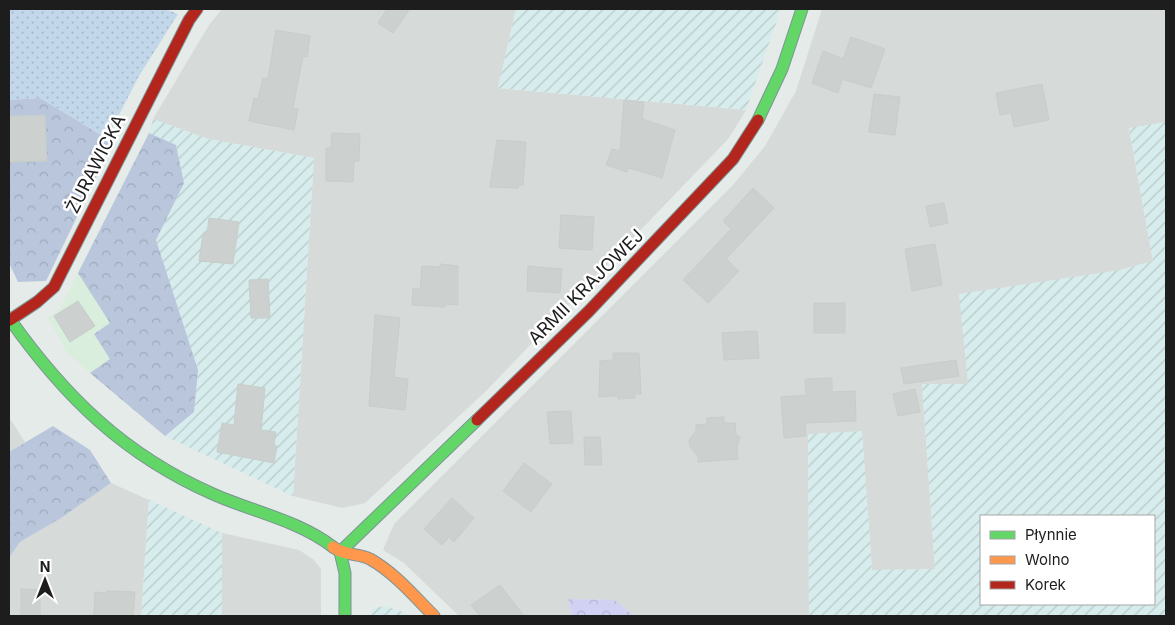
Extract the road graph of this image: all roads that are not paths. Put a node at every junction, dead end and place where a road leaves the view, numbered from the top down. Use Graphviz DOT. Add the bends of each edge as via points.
graph roads {
  1 [pos="197,9"];
  2 [pos="802,9"];
  3 [pos="9,319"];
  4 [pos="340,552"];
  5 [pos="345,616"];
  6 [pos="434,616"];
  1 -- 3 [label="street, ŻURAWICKA" via="188,20 54,286"];
  2 -- 4 [label="street, ARMII KRAJOWEJ" via="768,105 733,159 589,311"];
  3 -- 4 [label="street" via="67,395 128,446 202,489 313,533"];
  4 -- 5 [label="street" via="345,573"];
  4 -- 6 [label="street" via="368,558"];
}
